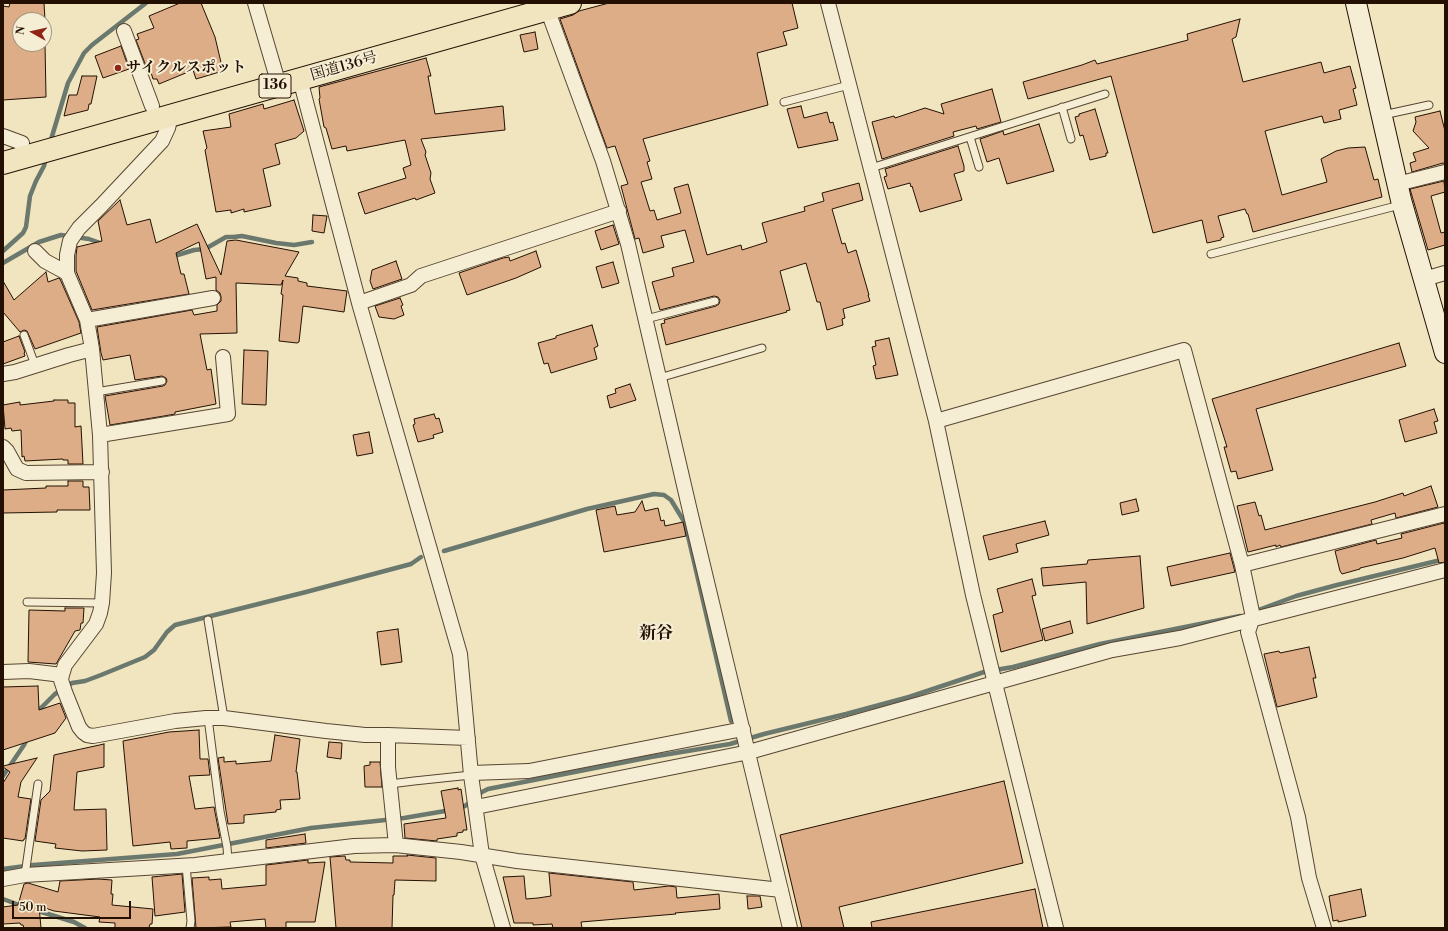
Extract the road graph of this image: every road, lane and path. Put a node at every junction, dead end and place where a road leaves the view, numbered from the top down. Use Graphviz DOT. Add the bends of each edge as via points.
graph roads {
  1 [pos="255,3"];
  2 [pos="514,3"];
  3 [pos="570,3"];
  4 [pos="828,3"];
  5 [pos="1356,3"];
  6 [pos="546,6"];
  7 [pos="124,31"];
  8 [pos="277,78"];
  9 [pos="300,79"];
  10 [pos="849,85"];
  11 [pos="1104,94"];
  12 [pos="784,102"];
  13 [pos="1429,105"];
  14 [pos="1062,107"];
  15 [pos="161,111"];
  16 [pos="1382,115"];
  17 [pos="970,136"];
  18 [pos="1071,139"];
  19 [pos="9,142"];
  20 [pos="3,163"];
  21 [pos="979,167"];
  22 [pos="871,168"];
  23 [pos="1445,172"];
  24 [pos="1397,184"];
  25 [pos="1402,205"];
  26 [pos="619,211"];
  27 [pos="35,250"];
  28 [pos="1211,254"];
  29 [pos="67,273"];
  30 [pos="1445,273"];
  31 [pos="1424,279"];
  32 [pos="213,298"];
  33 [pos="715,301"];
  34 [pos="359,303"];
  35 [pos="646,319"];
  36 [pos="87,320"];
  37 [pos="24,335"];
  38 [pos="762,348"];
  39 [pos="92,350"];
  40 [pos="1445,353"];
  41 [pos="223,357"];
  42 [pos="35,365"];
  43 [pos="3,374"];
  44 [pos="659,378"];
  45 [pos="162,381"];
  46 [pos="96,392"];
  47 [pos="936,420"];
  48 [pos="100,436"];
  49 [pos="3,447"];
  50 [pos="102,472"];
  51 [pos="1445,514"];
  52 [pos="1242,565"];
  53 [pos="1445,570"];
  54 [pos="26,602"];
  55 [pos="102,603"];
  56 [pos="208,620"];
  57 [pos="1252,620"];
  58 [pos="3,672"];
  59 [pos="62,675"];
  60 [pos="995,683"];
  61 [pos="208,718"];
  62 [pos="224,718"];
  63 [pos="743,729"];
  64 [pos="388,735"];
  65 [pos="468,738"];
  66 [pos="749,752"];
  67 [pos="472,778"];
  68 [pos="38,784"];
  69 [pos="390,784"];
  70 [pos="476,806"];
  71 [pos="396,845"];
  72 [pos="482,855"];
  73 [pos="228,861"];
  74 [pos="186,865"];
  75 [pos="25,875"];
  76 [pos="3,880"];
  77 [pos="781,890"];
  78 [pos="190,928"];
  79 [pos="503,928"];
  80 [pos="790,928"];
  81 [pos="1056,928"];
  82 [pos="1324,928"];
  1 -- 8 [label="street"];
  2 -- 8 [label="highway, 国道136号 / 136"];
  3 -- 6 [label="highway, 国道136号 / 136"];
  4 -- 10 [label="street"];
  5 -- 16 [label="street"];
  6 -- 9 [label="highway, 国道136号 / 136"];
  6 -- 26 [label="street"];
  7 -- 15 [label="street"];
  8 -- 9 [label="highway, 国道136号 / 136"];
  8 -- 15 [label="highway, 国道136号 / 136"];
  9 -- 34 [label="street"];
  10 -- 12 [label="lane"];
  10 -- 22 [label="street"];
  11 -- 14 [label="lane"];
  13 -- 16 [label="lane"];
  14 -- 17 [label="lane"];
  14 -- 18 [label="lane"];
  15 -- 19 [label="highway, 国道136号 / 136"];
  15 -- 20 [label="highway, 国道136号 / 136"];
  15 -- 29 [label="street" via="168,128 162,141 79,228 70,241"];
  16 -- 24 [label="street"];
  17 -- 21 [label="lane"];
  17 -- 22 [label="lane"];
  22 -- 47 [label="street"];
  23 -- 24 [label="street"];
  24 -- 25 [label="street"];
  25 -- 28 [label="lane"];
  25 -- 31 [label="street"];
  26 -- 34 [label="street" via="421,276 411,285"];
  26 -- 35 [label="street"];
  27 -- 29 [label="street" via="45,261"];
  29 -- 36 [label="street"];
  30 -- 31 [label="street"];
  31 -- 40 [label="street"];
  32 -- 36 [label="street"];
  33 -- 35 [label="lane"];
  34 -- 65 [label="street" via="460,654"];
  35 -- 44 [label="street"];
  36 -- 39 [label="street"];
  37 -- 42 [label="lane"];
  38 -- 44 [label="lane"];
  39 -- 42 [label="street"];
  39 -- 46 [label="street"];
  41 -- 48 [label="street" via="228,414"];
  42 -- 43 [label="street"];
  44 -- 63 [label="street"];
  45 -- 46 [label="lane"];
  46 -- 48 [label="street"];
  47 -- 52 [label="street" via="1184,350"];
  47 -- 60 [label="street" via="973,595"];
  48 -- 50 [label="street"];
  49 -- 50 [label="street" via="17,469 26,474"];
  50 -- 55 [label="street"];
  51 -- 52 [label="street"];
  52 -- 57 [label="street"];
  53 -- 57 [label="street"];
  54 -- 55 [label="lane"];
  55 -- 59 [label="street" via="96,624 65,665"];
  56 -- 62 [label="lane"];
  57 -- 60 [label="street" via="1180,638 1112,650"];
  57 -- 82 [label="street" via="1248,632 1298,817 1309,878"];
  58 -- 59 [label="street" via="29,671"];
  59 -- 61 [label="street" via="61,680 79,727 87,735"];
  60 -- 66 [label="street"];
  60 -- 81 [label="street"];
  61 -- 62 [label="street"];
  61 -- 73 [label="lane"];
  62 -- 64 [label="street" via="326,731"];
  63 -- 66 [label="street"];
  63 -- 67 [label="street" via="529,771"];
  64 -- 65 [label="street"];
  64 -- 69 [label="street"];
  65 -- 67 [label="street"];
  66 -- 70 [label="street"];
  66 -- 77 [label="street"];
  67 -- 69 [label="lane" via="414,780"];
  67 -- 70 [label="street"];
  68 -- 75 [label="lane"];
  69 -- 71 [label="street"];
  70 -- 72 [label="street"];
  71 -- 72 [label="street"];
  71 -- 73 [label="street" via="354,846"];
  72 -- 77 [label="street"];
  72 -- 79 [label="street"];
  73 -- 74 [label="street"];
  74 -- 75 [label="street"];
  74 -- 78 [label="lane"];
  75 -- 76 [label="street"];
  77 -- 80 [label="street"];
}
